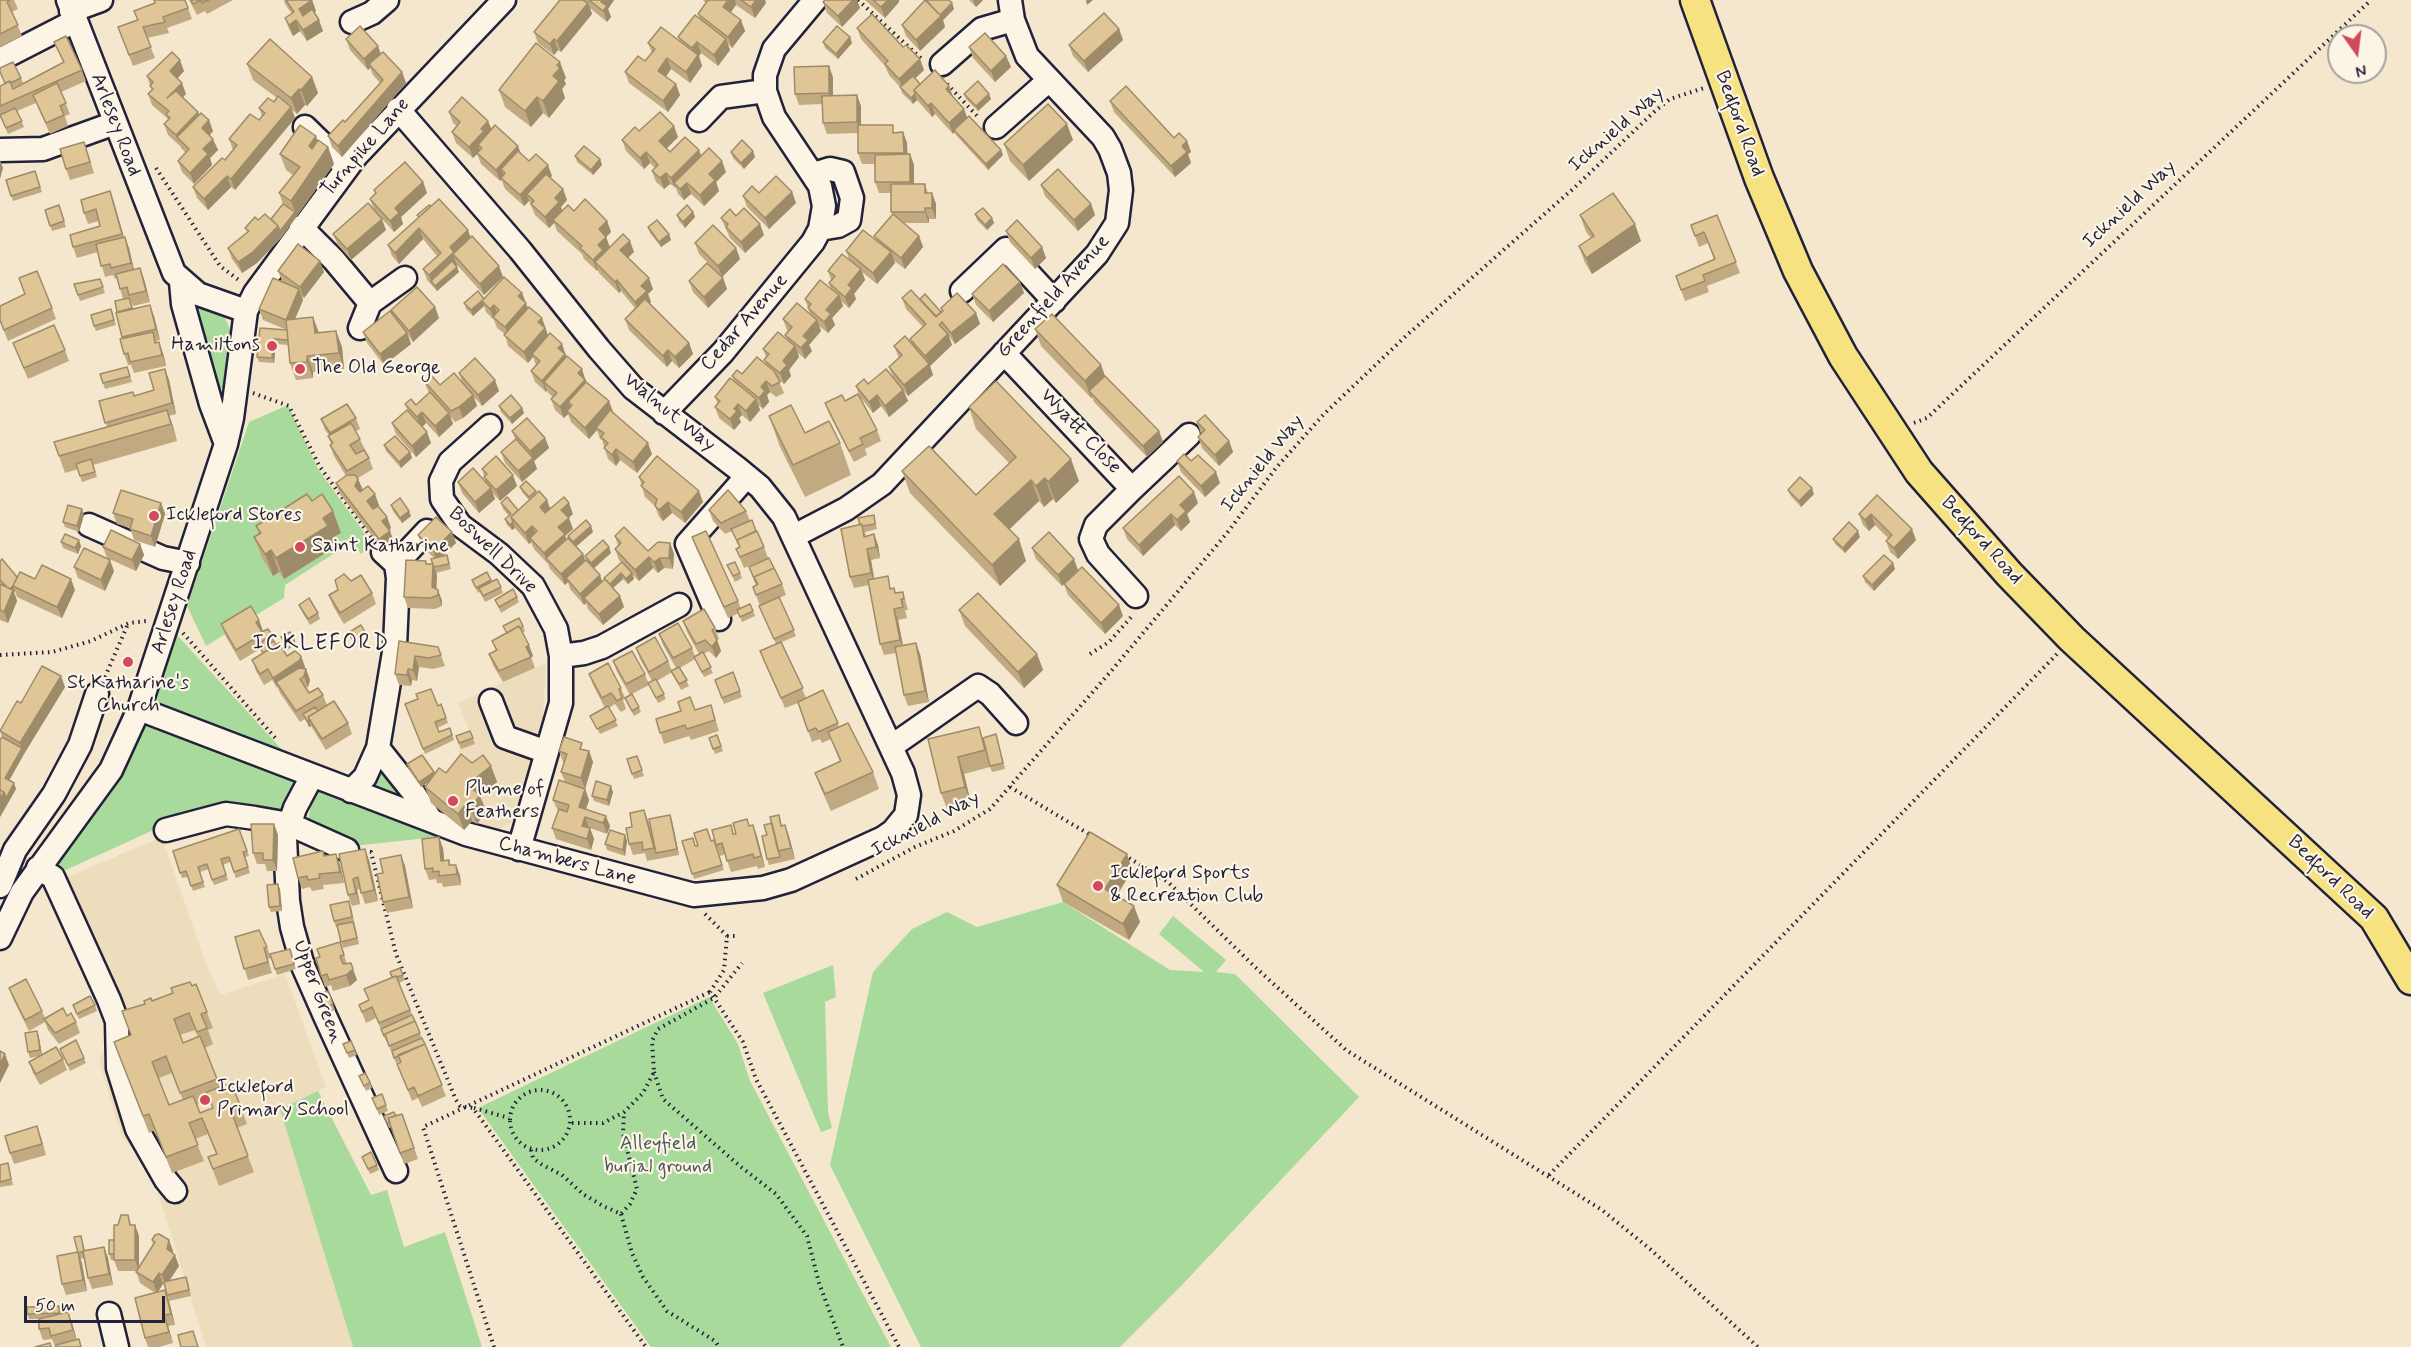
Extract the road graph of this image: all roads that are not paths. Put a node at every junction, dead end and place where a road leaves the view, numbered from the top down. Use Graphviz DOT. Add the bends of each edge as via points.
graph roads {
  1 [pos="101,0"];
  2 [pos="387,0"];
  3 [pos="504,0"];
  4 [pos="815,0"];
  5 [pos="1695,0"];
  6 [pos="1012,10"];
  7 [pos="71,11"];
  8 [pos="352,22"];
  9 [pos="1,59"];
  10 [pos="938,68"];
  11 [pos="1048,81"];
  12 [pos="765,91"];
  13 [pos="398,109"];
  14 [pos="699,120"];
  15 [pos="115,123"];
  16 [pos="305,127"];
  17 [pos="996,127"];
  18 [pos="0,150"];
  19 [pos="346,168"];
  20 [pos="301,227"];
  21 [pos="405,278"];
  22 [pos="181,282"];
  23 [pos="962,291"];
  24 [pos="1054,301"];
  25 [pos="251,302"];
  26 [pos="370,303"];
  27 [pos="360,328"];
  28 [pos="1004,353"];
  29 [pos="664,413"];
  30 [pos="490,426"];
  31 [pos="1189,435"];
  32 [pos="226,444"];
  33 [pos="747,476"];
  34 [pos="1132,489"];
  35 [pos="89,525"];
  36 [pos="427,531"];
  37 [pos="794,536"];
  38 [pos="188,563"];
  39 [pos="1136,596"];
  40 [pos="679,605"];
  41 [pos="719,619"];
  42 [pos="561,656"];
  43 [pos="97,694"];
  44 [pos="491,701"];
  45 [pos="139,709"];
  46 [pos="1016,723"];
  47 [pos="892,746"];
  48 [pos="378,748"];
  49 [pos="547,752"];
  50 [pos="309,774"];
  51 [pos="351,791"];
  52 [pos="54,794"];
  53 [pos="77,813"];
  54 [pos="431,820"];
  55 [pos="289,824"];
  56 [pos="166,830"];
  57 [pos="7,847"];
  58 [pos="519,849"];
  59 [pos="347,850"];
  60 [pos="828,865"];
  61 [pos="38,868"];
  62 [pos="0,886"];
  63 [pos="0,938"];
  64 [pos="2411,980"];
  65 [pos="396,1171"];
  66 [pos="175,1191"];
  67 [pos="109,1314"];
  68 [pos="117,1347"];
  1 -- 7 [label="street"];
  2 -- 8 [label="street" via="372,13"];
  3 -- 13 [label="street, Turnpike Lane"];
  4 -- 12 [label="street, Cedar Avenue" via="774,49 765,75"];
  5 -- 64 [label="main road, Bedford Road" via="1759,178 1798,272 1843,356 1919,472 2072,639 2374,918"];
  6 -- 10 [label="street" via="982,29"];
  6 -- 11 [label="street, Greenfield Avenue" via="1027,56"];
  7 -- 9 [label="street"];
  7 -- 15 [label="street, Arlesey Road"];
  11 -- 17 [label="street"];
  11 -- 24 [label="street, Greenfield Avenue" via="1104,137 1115,159 1121,190 1117,223 1108,240"];
  12 -- 14 [label="street" via="721,97"];
  12 -- 29 [label="street, Cedar Avenue" via="774,117 814,174 823,197 820,229 723,352"];
  13 -- 19 [label="street, Turnpike Lane"];
  13 -- 29 [label="street, Walnut Way" via="633,388"];
  15 -- 18 [label="street" via="52,147"];
  15 -- 22 [label="street, Arlesey Road" via="169,264"];
  16 -- 19 [label="street"];
  19 -- 20 [label="street, Turnpike Lane"];
  20 -- 25 [label="street, Turnpike Lane"];
  20 -- 26 [label="street"];
  21 -- 26 [label="street"];
  22 -- 25 [label="street, Arlesey Road" via="198,294"];
  22 -- 32 [label="street, Arlesey Road" via="183,304"];
  23 -- 24 [label="street" via="1006,249"];
  24 -- 28 [label="street, Greenfield Avenue"];
  25 -- 32 [label="street, Arlesey Road"];
  26 -- 27 [label="street"];
  28 -- 34 [label="street, Wyatt Close"];
  28 -- 37 [label="street, Greenfield Avenue" via="882,484 846,509"];
  29 -- 33 [label="street, Walnut Way"];
  30 -- 42 [label="street, Boswell Drive" via="450,462 441,481 442,499 460,525 533,586 556,629"];
  31 -- 34 [label="street"];
  32 -- 38 [label="street, Arlesey Road"];
  33 -- 37 [label="street, Walnut Way" via="772,501"];
  33 -- 41 [label="street" via="687,544"];
  34 -- 39 [label="street, Wyatt Close" via="1096,525 1091,539 1098,554"];
  35 -- 38 [label="street" via="163,558"];
  36 -- 48 [label="street" via="389,558 398,578 395,646"];
  37 -- 47 [label="street, Walnut Way"];
  38 -- 45 [label="street, Arlesey Road"];
  40 -- 42 [label="street" via="602,647"];
  42 -- 49 [label="street, Boswell Drive" via="561,703"];
  43 -- 52 [label="street" via="80,745"];
  44 -- 49 [label="street" via="505,737"];
  45 -- 50 [label="street"];
  45 -- 53 [label="street, Arlesey Road" via="111,770"];
  46 -- 47 [label="street" via="978,686"];
  47 -- 60 [label="street, Walnut Way" via="909,795 906,815 884,838"];
  48 -- 51 [label="street" via="365,777"];
  48 -- 54 [label="street"];
  49 -- 58 [label="street, Boswell Drive"];
  50 -- 51 [label="street, Chambers Lane"];
  50 -- 55 [label="street, Upper Green"];
  51 -- 54 [label="street, Chambers Lane"];
  52 -- 53 [label="street"];
  52 -- 57 [label="street"];
  53 -- 61 [label="street, Arlesey Road"];
  54 -- 58 [label="street, Chambers Lane"];
  55 -- 56 [label="street" via="226,814"];
  55 -- 59 [label="street"];
  55 -- 65 [label="street, Upper Green" via="285,865 296,942 353,1082"];
  57 -- 62 [label="street"];
  58 -- 60 [label="street, Chambers Lane" via="694,895 763,888"];
  61 -- 63 [label="street, Arlesey Road"];
  61 -- 66 [label="street" via="53,877 127,1017 118,1068 137,1129"];
  67 -- 68 [label="street"];
}
